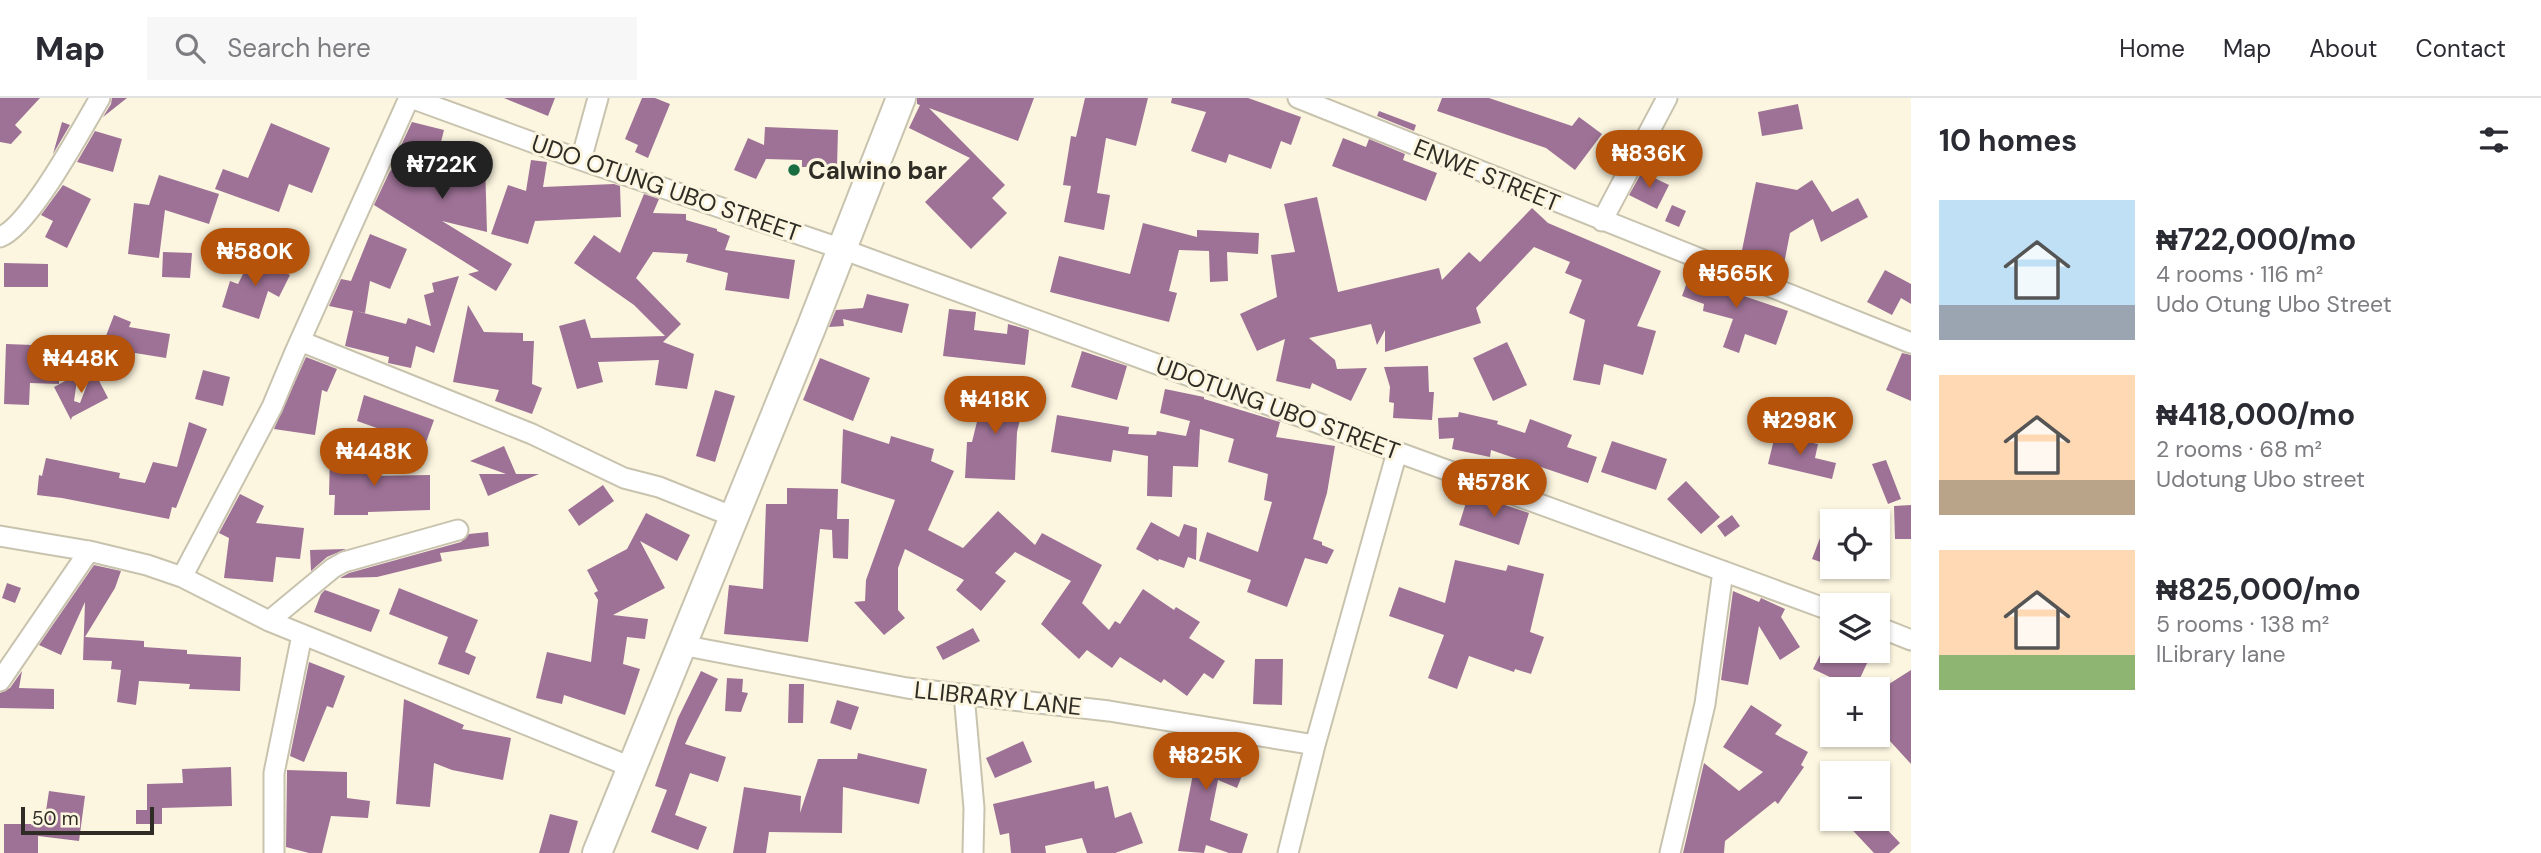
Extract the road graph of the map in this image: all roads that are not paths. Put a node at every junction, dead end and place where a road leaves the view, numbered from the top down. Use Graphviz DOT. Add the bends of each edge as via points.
graph roads {
  1 [pos="100,98"];
  2 [pos="410,98"];
  3 [pos="598,98"];
  4 [pos="901,98"];
  5 [pos="1298,98"];
  6 [pos="1667,98"];
  7 [pos="580,160"];
  8 [pos="1602,220"];
  9 [pos="0,237"];
  10 [pos="842,249"];
  11 [pos="300,341"];
  12 [pos="1911,343"];
  13 [pos="1397,452"];
  14 [pos="734,517"];
  15 [pos="458,530"];
  16 [pos="0,536"];
  17 [pos="89,551"];
  18 [pos="1723,571"];
  19 [pos="181,577"];
  20 [pos="1820,607"];
  21 [pos="269,621"];
  22 [pos="1890,631"];
  23 [pos="302,635"];
  24 [pos="1911,639"];
  25 [pos="681,645"];
  26 [pos="0,681"];
  27 [pos="964,694"];
  28 [pos="1315,745"];
  29 [pos="631,767"];
  30 [pos="274,853"];
  31 [pos="597,853"];
  32 [pos="973,853"];
  33 [pos="1288,853"];
  34 [pos="1670,853"];
  1 -- 9 [label="street" via="19,224"];
  2 -- 7 [label="street, UDO OTUNG UBO STREET"];
  2 -- 11 [label="street"];
  3 -- 7 [label="street"];
  4 -- 10 [label="street"];
  5 -- 8 [label="street, ENWE STREET"];
  6 -- 8 [label="street"];
  7 -- 10 [label="street, UDO OTUNG UBO STREET"];
  8 -- 12 [label="street, ENWE STREET"];
  10 -- 13 [label="street, UDOTUNG UBO STREET"];
  10 -- 14 [label="street"];
  11 -- 14 [label="street" via="532,434 624,478"];
  11 -- 19 [label="street" via="272,407"];
  13 -- 18 [label="street, UDOTUNG UBO STREET"];
  13 -- 28 [label="street"];
  14 -- 25 [label="street"];
  15 -- 21 [label="street" via="344,562"];
  16 -- 17 [label="street"];
  17 -- 19 [label="street"];
  17 -- 26 [label="street"];
  18 -- 20 [label="street, UDOTUNG UBO STREET"];
  18 -- 34 [label="street" via="1704,704"];
  19 -- 21 [label="street"];
  21 -- 23 [label="street"];
  22 -- 24 [label="street"];
  23 -- 29 [label="street"];
  23 -- 30 [label="street" via="274,773"];
  25 -- 27 [label="street, LLIBRARY LANE" via="907,688"];
  25 -- 29 [label="street"];
  27 -- 28 [label="street, LLIBRARY LANE" via="1109,710"];
  27 -- 32 [label="street" via="974,798"];
  28 -- 33 [label="street"];
  29 -- 31 [label="street"];
}
